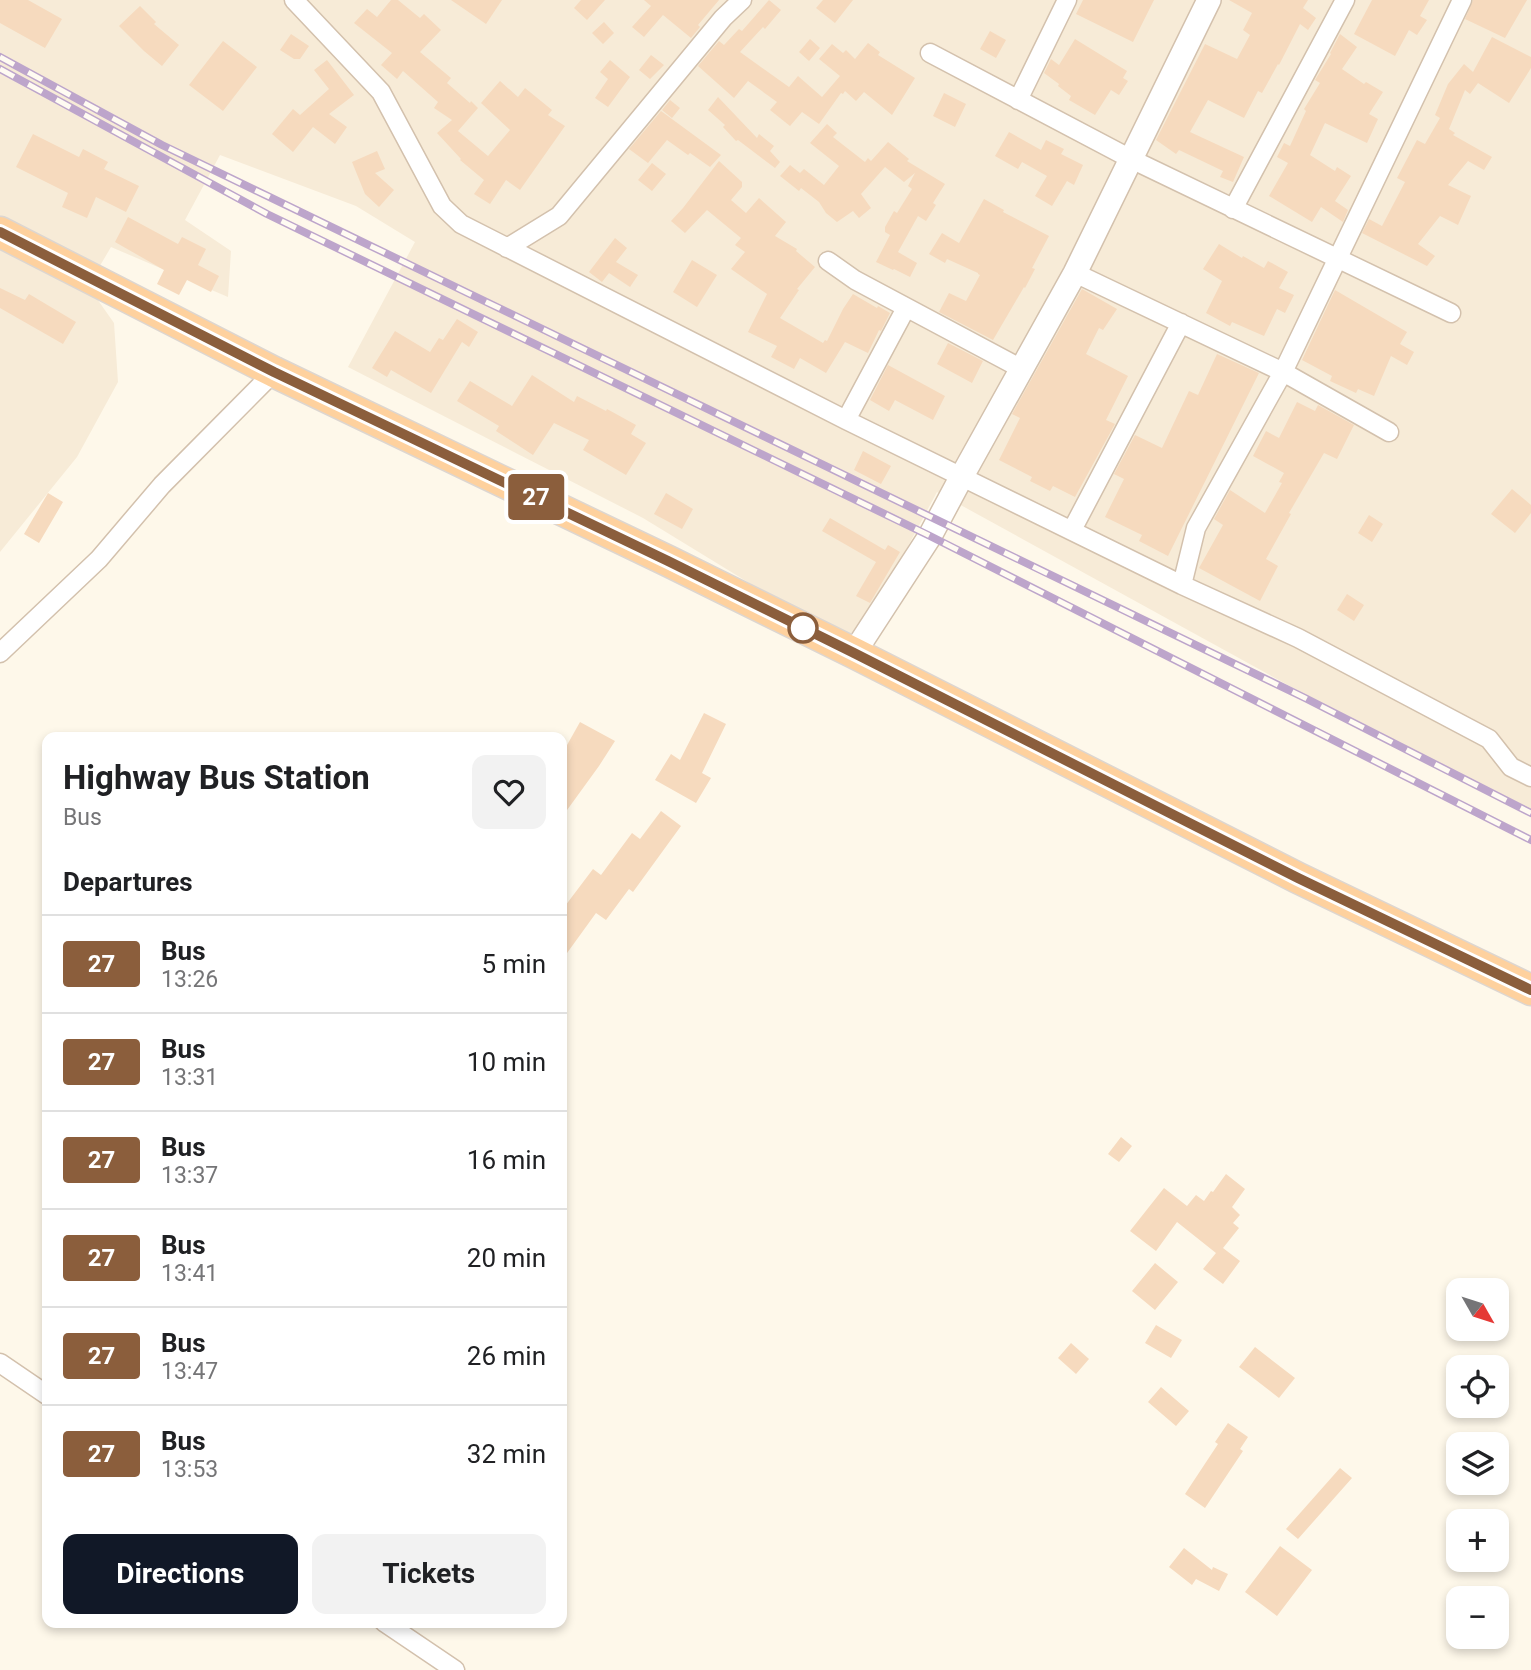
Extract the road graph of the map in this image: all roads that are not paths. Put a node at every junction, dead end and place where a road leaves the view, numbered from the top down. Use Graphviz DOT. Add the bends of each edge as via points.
graph roads {
  1 [pos="294,0"];
  2 [pos="1067,0"];
  3 [pos="1209,0"];
  4 [pos="1345,0"];
  5 [pos="1462,0"];
  6 [pos="731,4"];
  7 [pos="930,53"];
  8 [pos="1018,100"];
  9 [pos="1131,159"];
  10 [pos="1233,209"];
  11 [pos="0,232"];
  12 [pos="507,248"];
  13 [pos="1337,258"];
  14 [pos="828,261"];
  15 [pos="1075,273"];
  16 [pos="906,308"];
  17 [pos="1451,313"];
  18 [pos="1181,324"];
  19 [pos="1022,369"];
  20 [pos="274,372"];
  21 [pos="1283,372"];
  22 [pos="846,420"];
  23 [pos="1389,432"];
  24 [pos="961,476"];
  25 [pos="1072,530"];
  26 [pos="1182,585"];
  27 [pos="0,653"];
  28 [pos="854,653"];
  29 [pos="1531,777"];
  30 [pos="1531,990"];
  31 [pos="0,1363"];
  32 [pos="42,1392"];
  33 [pos="393,1628"];
  34 [pos="454,1670"];
  1 -- 12 [label="street" via="381,92 442,206 461,224"];
  2 -- 8 [label="street"];
  3 -- 9 [label="street"];
  4 -- 10 [label="street"];
  5 -- 13 [label="street"];
  6 -- 12 [label="street" via="559,216"];
  7 -- 8 [label="street"];
  8 -- 9 [label="street"];
  9 -- 10 [label="street"];
  9 -- 15 [label="street"];
  10 -- 13 [label="street"];
  11 -- 20 [label="highway"];
  12 -- 22 [label="street"];
  13 -- 17 [label="street"];
  13 -- 21 [label="street"];
  14 -- 16 [label="street"];
  15 -- 18 [label="street"];
  15 -- 19 [label="street"];
  16 -- 19 [label="street"];
  16 -- 22 [label="street"];
  18 -- 21 [label="street"];
  18 -- 25 [label="street"];
  19 -- 24 [label="street"];
  20 -- 27 [label="street" via="162,485 99,559"];
  20 -- 28 [label="highway"];
  21 -- 23 [label="street"];
  21 -- 26 [label="street" via="1196,528"];
  22 -- 24 [label="street"];
  24 -- 25 [label="street"];
  24 -- 28 [label="street" via="930,536"];
  25 -- 26 [label="street"];
  26 -- 29 [label="street" via="1298,638 1489,739 1511,767"];
  28 -- 30 [label="highway" via="1298,878"];
  31 -- 32 [label="street"];
  33 -- 34 [label="street"];
}
